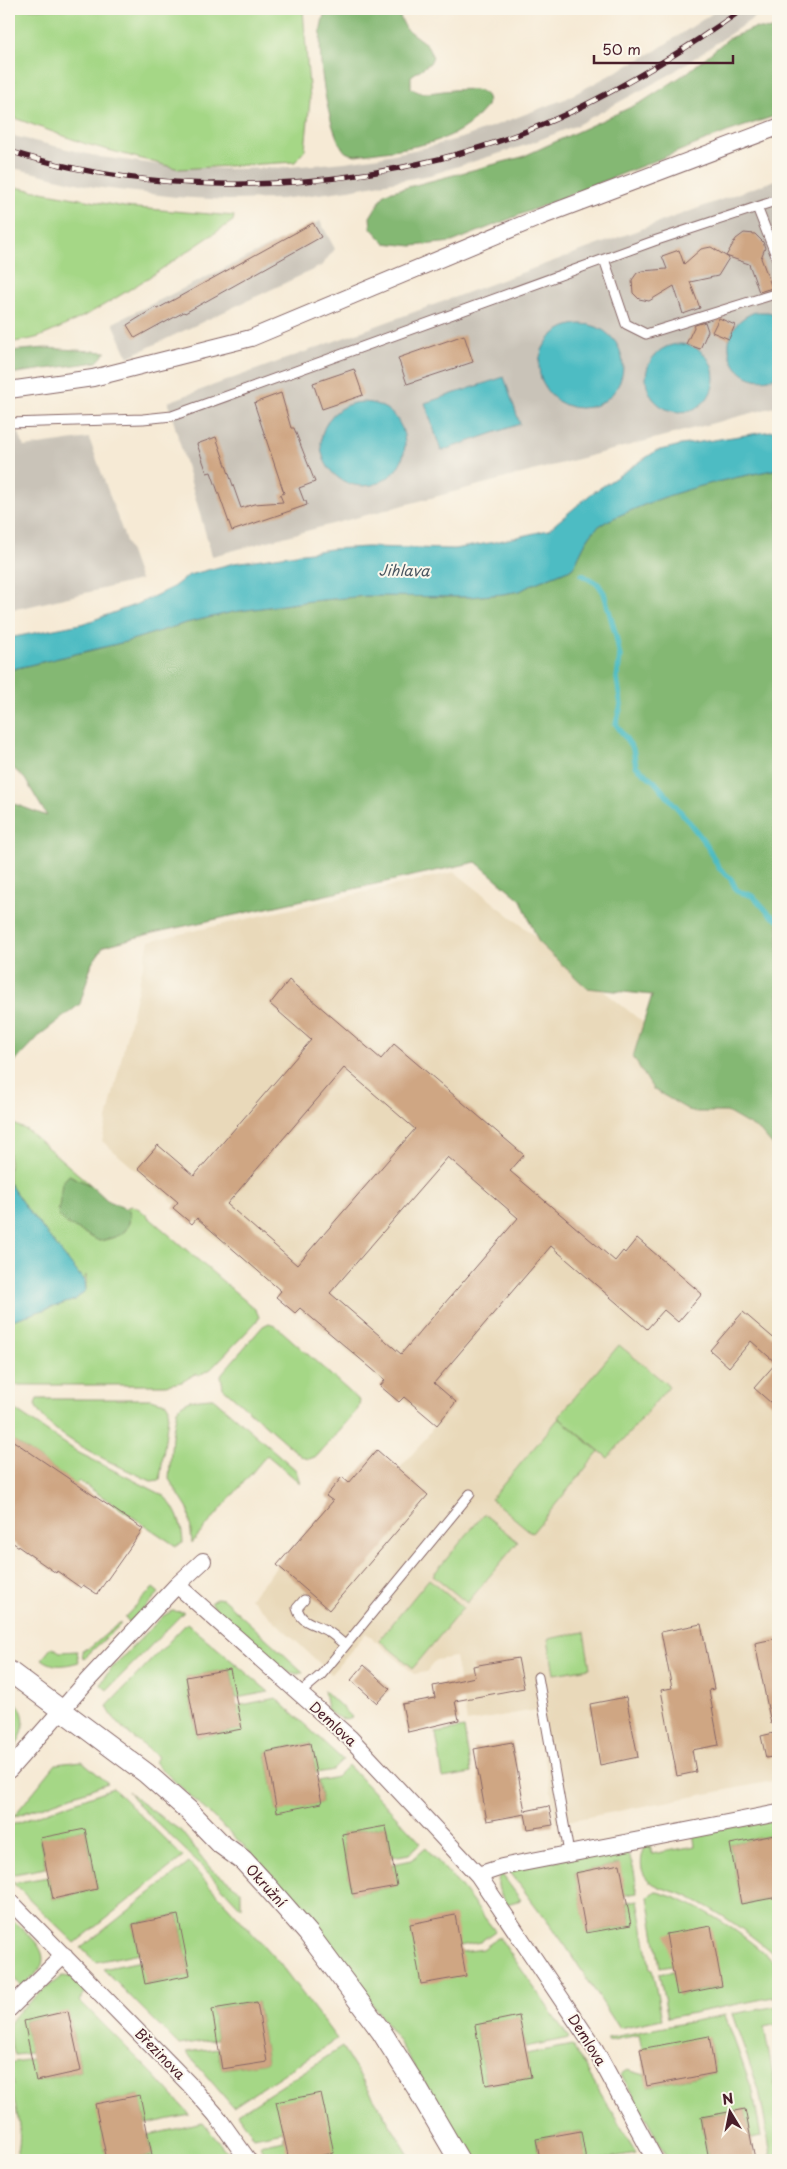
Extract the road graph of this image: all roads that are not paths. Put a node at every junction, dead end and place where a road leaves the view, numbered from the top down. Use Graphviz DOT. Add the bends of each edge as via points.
graph roads {
  1 [pos="778,126"];
  2 [pos="778,200"];
  3 [pos="757,207"];
  4 [pos="604,259"];
  5 [pos="778,261"];
  6 [pos="778,293"];
  7 [pos="9,390"];
  8 [pos="9,423"];
  9 [pos="470,1494"];
  10 [pos="203,1561"];
  11 [pos="177,1585"];
  12 [pos="304,1600"];
  13 [pos="345,1645"];
  14 [pos="9,1671"];
  15 [pos="538,1677"];
  16 [pos="300,1693"];
  17 [pos="62,1709"];
  18 [pos="9,1770"];
  19 [pos="778,1812"];
  20 [pos="569,1853"];
  21 [pos="478,1875"];
  22 [pos="9,1900"];
  23 [pos="64,1954"];
  24 [pos="9,2009"];
  25 [pos="248,2160"];
  26 [pos="459,2160"];
  27 [pos="655,2160"];
  1 -- 7 [label="street" via="540,216 251,338 93,378"];
  2 -- 3 [label="lane"];
  3 -- 4 [label="lane"];
  3 -- 5 [label="lane"];
  4 -- 6 [label="lane" via="626,324 646,334"];
  4 -- 8 [label="lane" via="172,416"];
  9 -- 13 [label="lane"];
  10 -- 11 [label="street"];
  11 -- 16 [label="street, Demlova"];
  11 -- 17 [label="street"];
  12 -- 13 [label="lane" via="297,1608 307,1623 322,1628"];
  13 -- 16 [label="lane" via="321,1675"];
  14 -- 17 [label="street, Okružní"];
  15 -- 20 [label="lane"];
  16 -- 21 [label="street, Demlova" via="350,1738"];
  17 -- 18 [label="street"];
  17 -- 26 [label="street, Okružní" via="146,1773 221,1844 243,1860 308,1933 380,2031"];
  19 -- 20 [label="street"];
  20 -- 21 [label="street"];
  21 -- 27 [label="street, Demlova" via="595,2049"];
  22 -- 23 [label="street, Březinova"];
  23 -- 24 [label="street"];
  23 -- 25 [label="street, Březinova" via="190,2085"];
}
